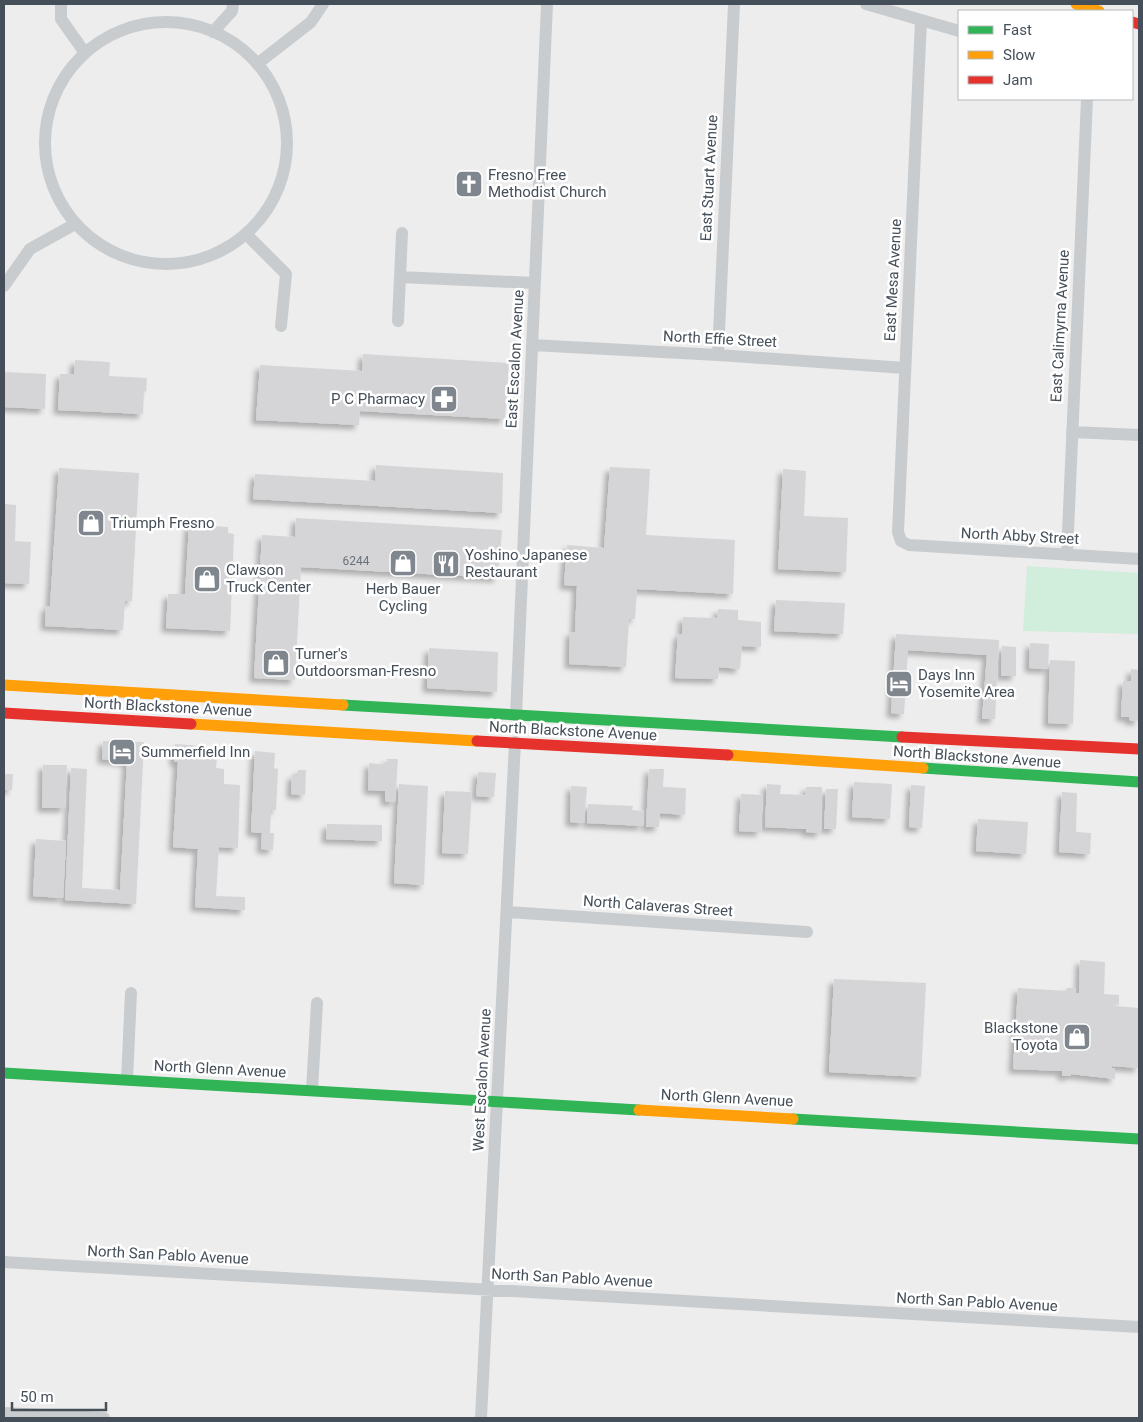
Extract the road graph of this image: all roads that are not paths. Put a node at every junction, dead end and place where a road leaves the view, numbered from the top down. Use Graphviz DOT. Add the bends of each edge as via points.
graph roads {
  1 [pos="61,4"];
  2 [pos="233,4"];
  3 [pos="323,4"];
  4 [pos="547,4"];
  5 [pos="734,4"];
  6 [pos="866,4"];
  7 [pos="1076,4"];
  8 [pos="1097,10"];
  9 [pos="921,20"];
  10 [pos="958,31"];
  11 [pos="213,32"];
  12 [pos="85,53"];
  13 [pos="257,64"];
  14 [pos="1087,100"];
  15 [pos="75,224"];
  16 [pos="402,233"];
  17 [pos="246,234"];
  18 [pos="400,277"];
  19 [pos="535,283"];
  20 [pos="4,286"];
  21 [pos="398,321"];
  22 [pos="281,326"];
  23 [pos="532,345"];
  24 [pos="718,355"];
  25 [pos="905,368"];
  26 [pos="1072,432"];
  27 [pos="1139,435"];
  28 [pos="901,541"];
  29 [pos="1067,555"];
  30 [pos="1139,559"];
  31 [pos="4,686"];
  32 [pos="4,713"];
  33 [pos="512,720"];
  34 [pos="635,722"];
  35 [pos="453,727"];
  36 [pos="524,732"];
  37 [pos="599,732"];
  38 [pos="440,738"];
  39 [pos="516,742"];
  40 [pos="1139,749"];
  41 [pos="1139,782"];
  42 [pos="507,912"];
  43 [pos="807,932"];
  44 [pos="131,993"];
  45 [pos="317,1003"];
  46 [pos="4,1072"];
  47 [pos="127,1079"];
  48 [pos="312,1090"];
  49 [pos="498,1101"];
  50 [pos="1139,1139"];
  51 [pos="4,1262"];
  52 [pos="488,1290"];
  53 [pos="1139,1327"];
  54 [pos="4,1414"];
  55 [pos="104,1418"];
  56 [pos="481,1418"];
  1 -- 12 [label="street" via="61,19"];
  2 -- 11 [label="street" via="232,11"];
  3 -- 13 [label="street" via="312,22"];
  4 -- 19 [label="street, East Escalon Avenue"];
  5 -- 24 [label="street, East Stuart Avenue"];
  6 -- 9 [label="street"];
  7 -- 8 [label="main road"];
  9 -- 10 [label="street"];
  9 -- 25 [label="street, East Mesa Avenue"];
  11 -- 12 [label="street" via="187,24 150,23 132,26 107,37"];
  11 -- 13 [label="street" via="237,46"];
  12 -- 15 [label="street" via="67,73 54,97 46,123 49,177"];
  13 -- 17 [label="street" via="280,105 286,128 286,152 274,197"];
  14 -- 26 [label="street, East Calimyrna Avenue"];
  15 -- 17 [label="street" via="113,252 135,261 158,264 205,258"];
  15 -- 20 [label="street" via="30,249"];
  16 -- 18 [label="street"];
  17 -- 22 [label="street" via="286,274"];
  18 -- 19 [label="street"];
  18 -- 21 [label="street"];
  19 -- 23 [label="street, East Escalon Avenue"];
  23 -- 24 [label="street, North Effie Street"];
  23 -- 33 [label="street, East Escalon Avenue"];
  24 -- 25 [label="street, North Effie Street"];
  25 -- 28 [label="street, East Mesa Avenue" via="898,532"];
  26 -- 27 [label="street"];
  26 -- 29 [label="street, East Calimyrna Avenue"];
  28 -- 29 [label="street, North Abby Street" via="909,545"];
  29 -- 30 [label="street, North Abby Street"];
  31 -- 33 [label="main road, North Blackstone Avenue"];
  32 -- 38 [label="main road, North Blackstone Avenue"];
  33 -- 34 [label="main road, North Blackstone Avenue"];
  34 -- 37 [label="main road"];
  34 -- 40 [label="main road, North Blackstone Avenue"];
  35 -- 38 [label="main road"];
  36 -- 39 [label="main road"];
  38 -- 39 [label="main road, North Blackstone Avenue"];
  39 -- 41 [label="main road, North Blackstone Avenue"];
  39 -- 42 [label="street, West Escalon Avenue"];
  42 -- 43 [label="street, North Calaveras Street"];
  42 -- 49 [label="street, West Escalon Avenue"];
  44 -- 47 [label="street"];
  45 -- 48 [label="street"];
  46 -- 47 [label="main road, North Glenn Avenue"];
  47 -- 48 [label="main road, North Glenn Avenue"];
  48 -- 49 [label="main road, North Glenn Avenue"];
  49 -- 50 [label="main road, North Glenn Avenue"];
  49 -- 52 [label="street, West Escalon Avenue"];
  51 -- 52 [label="street, North San Pablo Avenue"];
  52 -- 53 [label="street, North San Pablo Avenue"];
  52 -- 56 [label="street, West Escalon Avenue"];
  54 -- 55 [label="street"];
}
